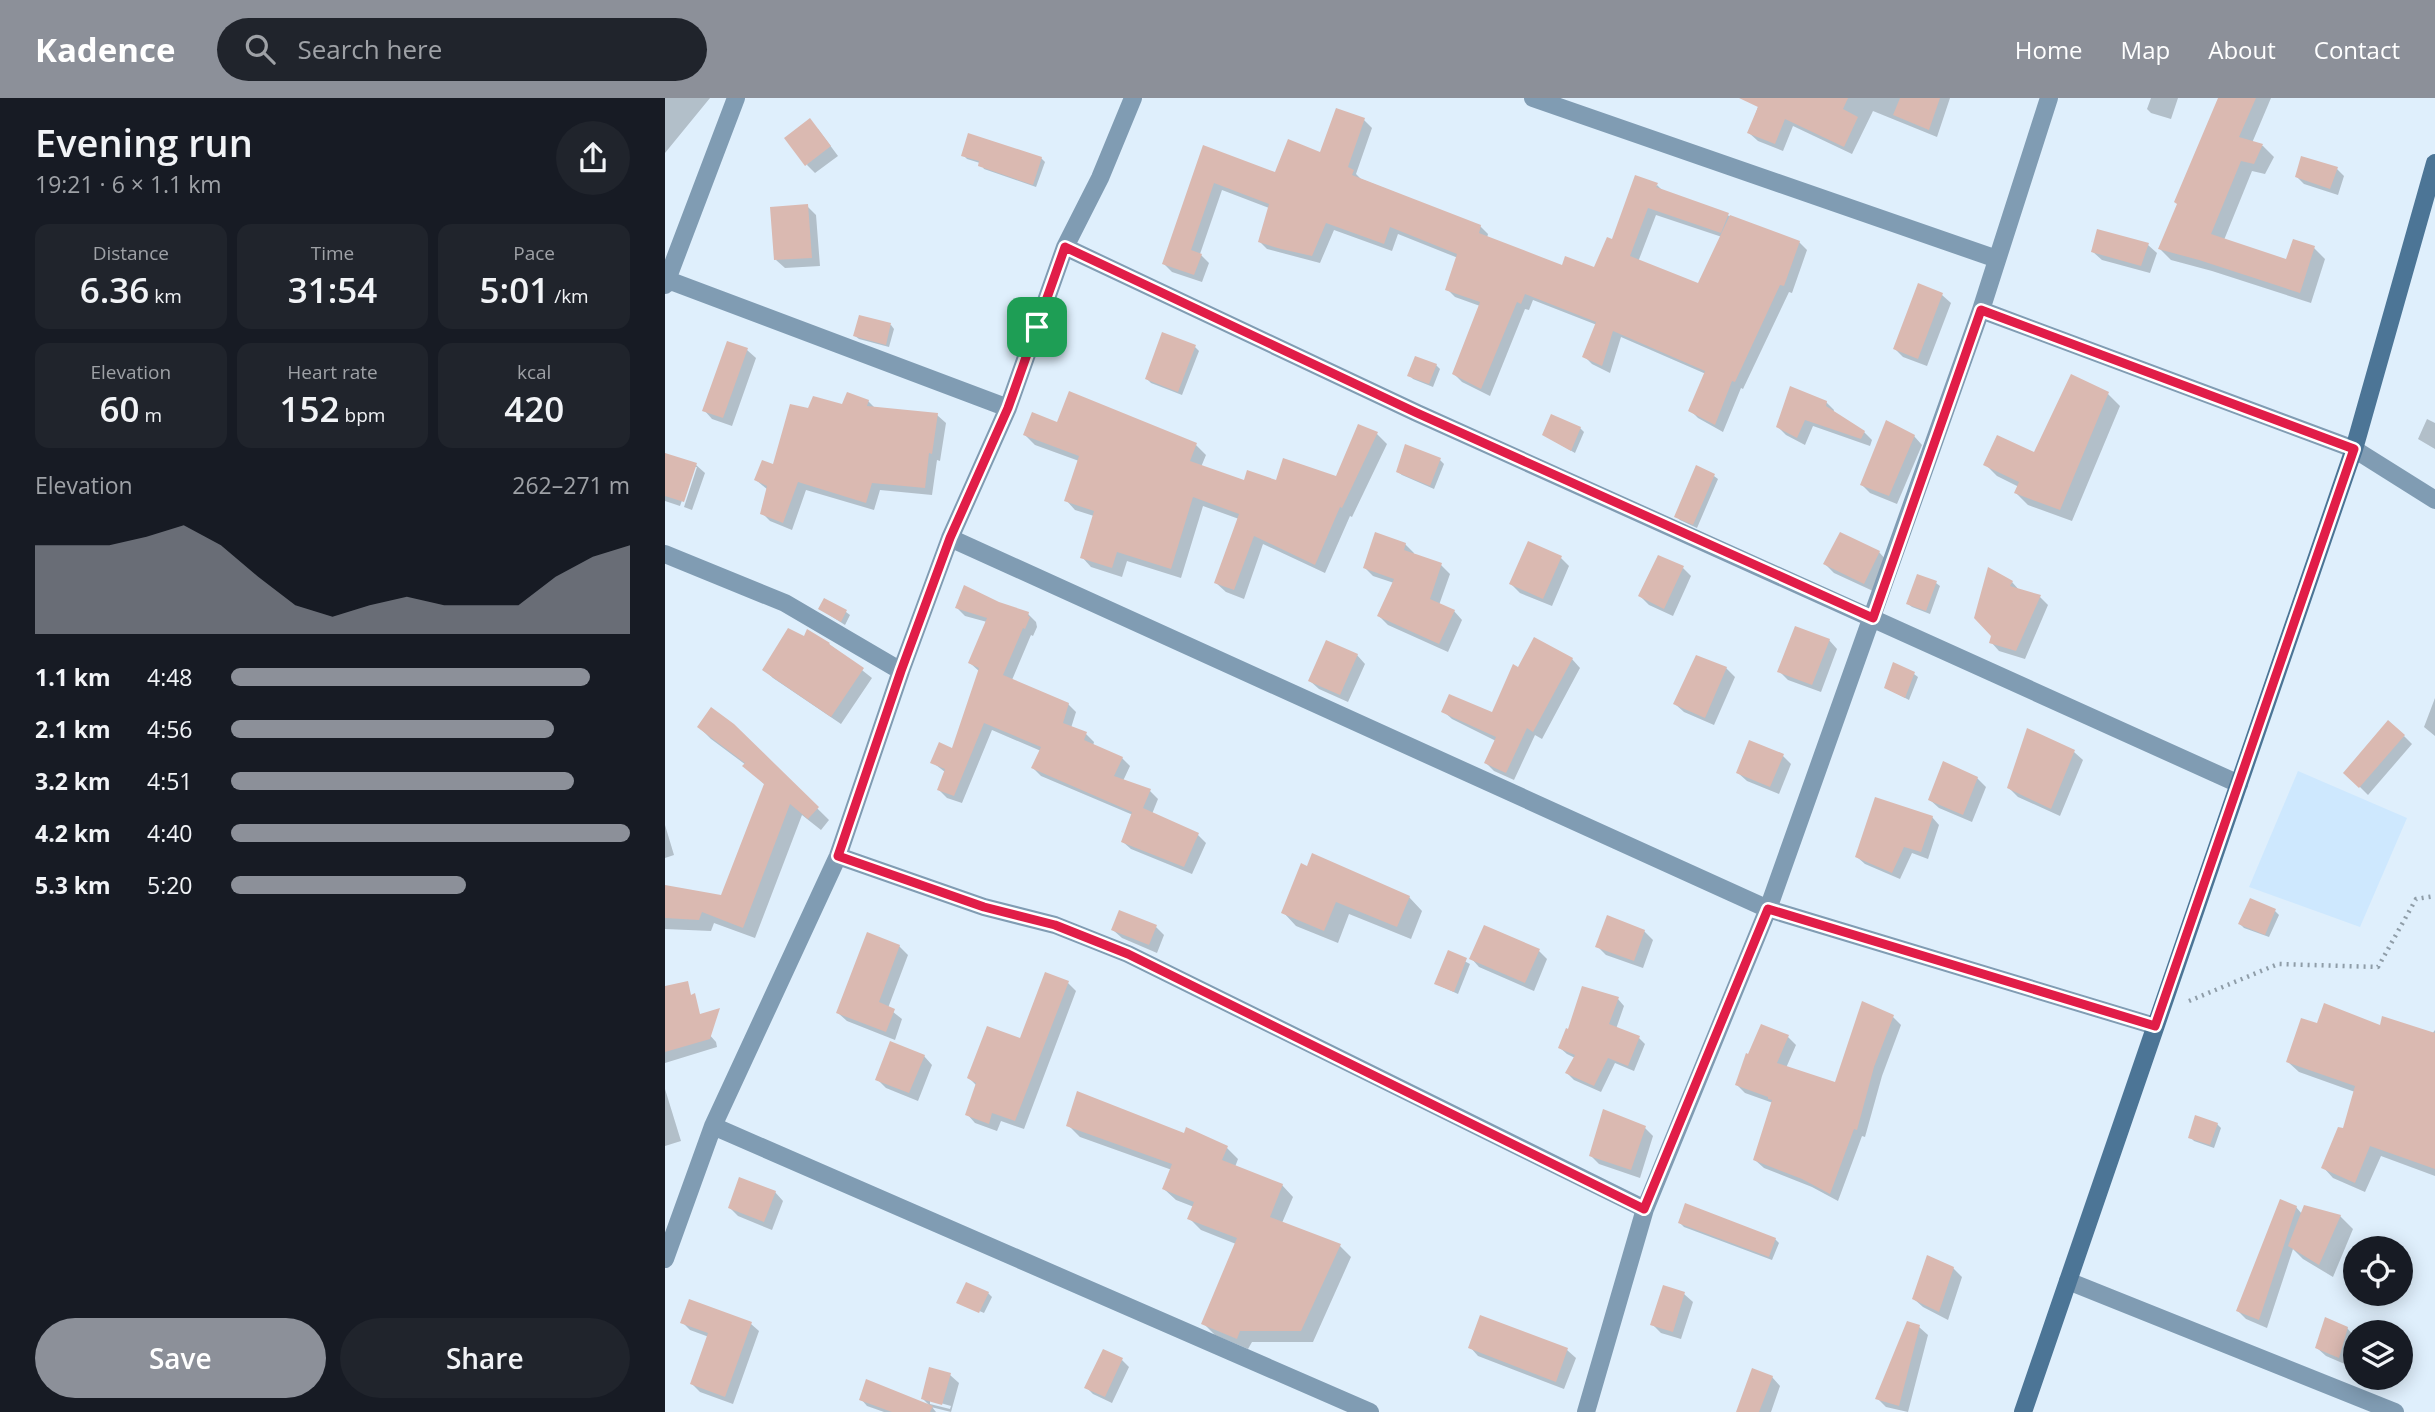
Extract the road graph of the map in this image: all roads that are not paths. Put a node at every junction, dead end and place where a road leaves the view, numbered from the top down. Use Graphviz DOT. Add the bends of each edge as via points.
graph roads {
  1 [pos="736,98"];
  2 [pos="1133,98"];
  3 [pos="1533,98"];
  4 [pos="2049,98"];
  5 [pos="2435,163"];
  6 [pos="1065,247"];
  7 [pos="1997,259"];
  8 [pos="666,281"];
  9 [pos="1981,310"];
  10 [pos="1008,408"];
  11 [pos="2354,449"];
  12 [pos="2435,500"];
  13 [pos="950,538"];
  14 [pos="665,554"];
  15 [pos="1873,618"];
  16 [pos="901,671"];
  17 [pos="2239,784"];
  18 [pos="838,856"];
  19 [pos="1768,909"];
  20 [pos="2155,1026"];
  21 [pos="713,1126"];
  22 [pos="1644,1209"];
  23 [pos="665,1259"];
  24 [pos="2068,1281"];
  25 [pos="1370,1412"];
  26 [pos="1585,1412"];
  27 [pos="2023,1412"];
  28 [pos="2395,1412"];
  1 -- 8 [label="street"];
  2 -- 6 [label="street"];
  3 -- 7 [label="street"];
  4 -- 7 [label="street"];
  5 -- 11 [label="street"];
  6 -- 10 [label="street"];
  6 -- 15 [label="street" via="1417,413"];
  7 -- 9 [label="street"];
  8 -- 10 [label="street"];
  9 -- 11 [label="street"];
  9 -- 15 [label="street"];
  10 -- 13 [label="street"];
  11 -- 12 [label="street"];
  11 -- 17 [label="street"];
  13 -- 16 [label="street"];
  13 -- 19 [label="street"];
  14 -- 16 [label="street" via="785,603"];
  15 -- 17 [label="street"];
  15 -- 19 [label="street"];
  16 -- 18 [label="street"];
  17 -- 20 [label="street"];
  18 -- 21 [label="street"];
  18 -- 22 [label="street" via="984,907 1055,925 1128,954"];
  19 -- 20 [label="street"];
  19 -- 22 [label="street"];
  20 -- 24 [label="street"];
  21 -- 23 [label="street"];
  21 -- 25 [label="street"];
  22 -- 26 [label="street"];
  24 -- 27 [label="street"];
  24 -- 28 [label="street"];
}
